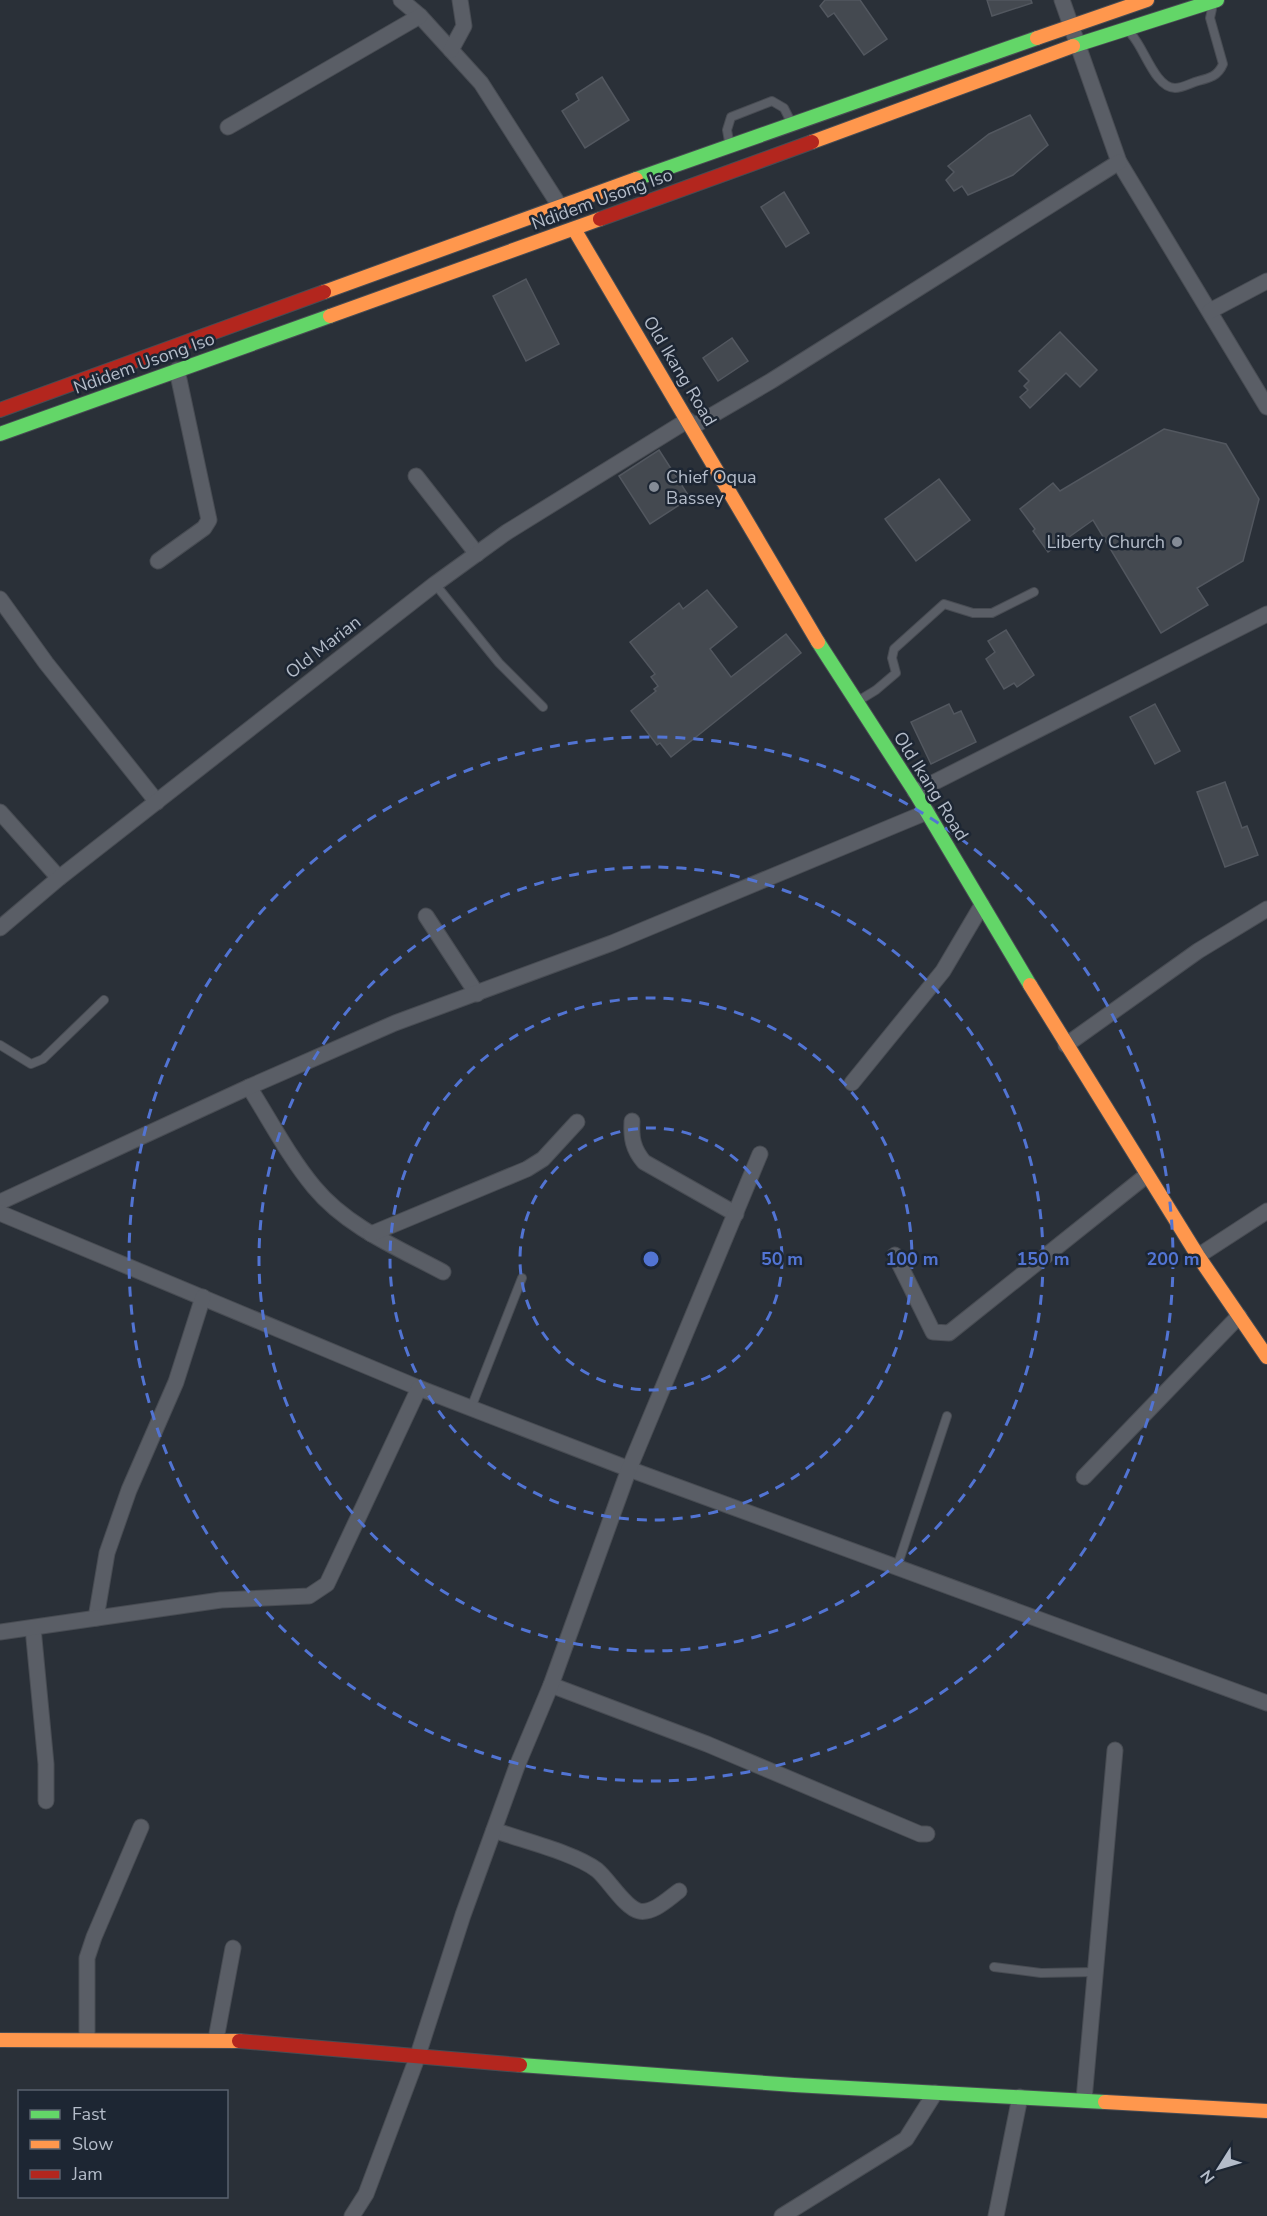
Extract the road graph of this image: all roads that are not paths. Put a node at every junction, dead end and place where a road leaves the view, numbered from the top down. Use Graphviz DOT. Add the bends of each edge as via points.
graph roads {
  1 [pos="402,0"];
  2 [pos="460,0"];
  3 [pos="1062,0"];
  4 [pos="1147,0"];
  5 [pos="1216,0"];
  6 [pos="420,16"];
  7 [pos="1070,25"];
  8 [pos="1126,29"];
  9 [pos="1078,45"];
  10 [pos="451,50"];
  11 [pos="792,124"];
  12 [pos="228,127"];
  13 [pos="730,146"];
  14 [pos="1119,162"];
  15 [pos="561,208"];
  16 [pos="574,229"];
  17 [pos="1267,281"];
  18 [pos="1210,311"];
  19 [pos="177,370"];
  20 [pos="1267,407"];
  21 [pos="0,410"];
  22 [pos="690,423"];
  23 [pos="0,434"];
  24 [pos="416,476"];
  25 [pos="477,554"];
  26 [pos="158,561"];
  27 [pos="435,584"];
  28 [pos="1034,592"];
  29 [pos="0,599"];
  30 [pos="1267,614"];
  31 [pos="857,701"];
  32 [pos="543,707"];
  33 [pos="915,792"];
  34 [pos="157,802"];
  35 [pos="0,812"];
  36 [pos="927,812"];
  37 [pos="59,878"];
  38 [pos="982,905"];
  39 [pos="1267,909"];
  40 [pos="426,916"];
  41 [pos="0,928"];
  42 [pos="477,994"];
  43 [pos="104,1000"];
  44 [pos="1066,1045"];
  45 [pos="0,1046"];
  46 [pos="852,1083"];
  47 [pos="249,1087"];
  48 [pos="632,1121"];
  49 [pos="577,1122"];
  50 [pos="760,1154"];
  51 [pos="1147,1175"];
  52 [pos="0,1202"];
  53 [pos="1267,1211"];
  54 [pos="0,1213"];
  55 [pos="736,1214"];
  56 [pos="371,1234"];
  57 [pos="896,1255"];
  58 [pos="1198,1256"];
  59 [pos="443,1272"];
  60 [pos="522,1278"];
  61 [pos="203,1297"];
  62 [pos="1239,1316"];
  63 [pos="1267,1357"];
  64 [pos="419,1388"];
  65 [pos="471,1408"];
  66 [pos="947,1416"];
  67 [pos="629,1469"];
  68 [pos="1084,1477"];
  69 [pos="897,1567"];
  70 [pos="96,1618"];
  71 [pos="33,1628"];
  72 [pos="0,1632"];
  73 [pos="551,1685"];
  74 [pos="1267,1703"];
  75 [pos="1115,1750"];
  76 [pos="46,1801"];
  77 [pos="141,1827"];
  78 [pos="494,1830"];
  79 [pos="927,1834"];
  80 [pos="679,1891"];
  81 [pos="233,1948"];
  82 [pos="994,1967"];
  83 [pos="1095,1972"];
  84 [pos="87,2039"];
  85 [pos="216,2039"];
  86 [pos="0,2040"];
  87 [pos="417,2058"];
  88 [pos="935,2093"];
  89 [pos="1020,2097"];
  90 [pos="1084,2100"];
  91 [pos="1267,2111"];
  92 [pos="352,2216"];
  93 [pos="782,2216"];
  94 [pos="996,2216"];
  1 -- 6 [label="street"];
  2 -- 10 [label="street" via="464,26"];
  3 -- 7 [label="street"];
  4 -- 7 [label="main road, Ndidem Usong Iso"];
  5 -- 8 [label="main road, Ndidem Usong Iso"];
  5 -- 8 [label="lane" via="1210,18 1223,64 1214,77 1174,88 1164,84"];
  6 -- 10 [label="street"];
  6 -- 12 [label="street"];
  7 -- 9 [label="street"];
  7 -- 11 [label="main road, Ndidem Usong Iso"];
  8 -- 9 [label="main road, Ndidem Usong Iso"];
  9 -- 14 [label="street"];
  9 -- 16 [label="main road, Ndidem Usong Iso"];
  10 -- 15 [label="street" via="481,83"];
  11 -- 13 [label="main road, Ndidem Usong Iso"];
  11 -- 13 [label="lane" via="784,108 772,101 731,117 727,130"];
  13 -- 15 [label="main road, Ndidem Usong Iso"];
  14 -- 18 [label="street"];
  14 -- 22 [label="street, Old Marian" via="771,381"];
  15 -- 21 [label="main road, Ndidem Usong Iso"];
  16 -- 19 [label="main road, Ndidem Usong Iso"];
  16 -- 22 [label="main road, Old Ikang Road"];
  17 -- 18 [label="street"];
  18 -- 20 [label="street"];
  19 -- 23 [label="main road, Ndidem Usong Iso"];
  19 -- 26 [label="street" via="209,520 204,528"];
  22 -- 25 [label="street, Old Marian" via="507,532"];
  22 -- 31 [label="main road, Old Ikang Road" via="816,639"];
  24 -- 25 [label="street"];
  25 -- 27 [label="street, Old Marian"];
  27 -- 32 [label="lane" via="500,663"];
  27 -- 34 [label="street, Old Marian"];
  28 -- 31 [label="lane" via="992,613 973,613 945,604 894,649 896,673"];
  29 -- 34 [label="street"];
  30 -- 33 [label="street"];
  31 -- 33 [label="main road, Old Ikang Road"];
  33 -- 36 [label="main road, Old Ikang Road"];
  34 -- 37 [label="street, Old Marian"];
  35 -- 37 [label="street"];
  36 -- 38 [label="main road, Old Ikang Road"];
  36 -- 42 [label="street" via="612,943"];
  37 -- 41 [label="street, Old Marian"];
  38 -- 44 [label="main road, Old Ikang Road"];
  38 -- 46 [label="street" via="943,971"];
  39 -- 44 [label="street" via="1198,951"];
  40 -- 42 [label="street"];
  42 -- 47 [label="street" via="395,1023"];
  43 -- 45 [label="lane" via="43,1059 31,1064"];
  44 -- 51 [label="main road, Old Ikang Road"];
  47 -- 52 [label="street"];
  47 -- 56 [label="street" via="315,1188"];
  48 -- 55 [label="street" via="631,1137 644,1162"];
  49 -- 56 [label="street" via="543,1159 527,1169"];
  50 -- 55 [label="street"];
  51 -- 57 [label="street" via="949,1333 933,1332"];
  51 -- 58 [label="main road, Old Ikang Road"];
  53 -- 58 [label="street"];
  54 -- 61 [label="street"];
  55 -- 67 [label="street"];
  56 -- 59 [label="street"];
  58 -- 62 [label="main road, Old Ikang Road"];
  60 -- 65 [label="lane"];
  61 -- 64 [label="street"];
  61 -- 70 [label="street" via="176,1382 129,1490 107,1553"];
  62 -- 63 [label="main road, Old Ikang Road"];
  62 -- 68 [label="street"];
  64 -- 65 [label="street"];
  64 -- 70 [label="street" via="321,1591 309,1596 221,1600"];
  65 -- 67 [label="street"];
  66 -- 69 [label="lane"];
  67 -- 69 [label="street"];
  67 -- 73 [label="street"];
  69 -- 74 [label="street"];
  70 -- 71 [label="street"];
  71 -- 72 [label="street"];
  71 -- 76 [label="street"];
  73 -- 78 [label="street"];
  73 -- 79 [label="street"];
  75 -- 83 [label="street"];
  77 -- 84 [label="street" via="87,1958"];
  78 -- 80 [label="street" via="588,1864 630,1908 652,1910"];
  78 -- 87 [label="street"];
  81 -- 85 [label="street"];
  82 -- 83 [label="lane"];
  83 -- 90 [label="street"];
  84 -- 85 [label="main road"];
  84 -- 86 [label="main road"];
  85 -- 87 [label="main road"];
  87 -- 88 [label="main road"];
  87 -- 92 [label="street" via="366,2194"];
  88 -- 89 [label="main road"];
  88 -- 93 [label="street" via="906,2139"];
  89 -- 90 [label="main road"];
  89 -- 94 [label="street"];
  90 -- 91 [label="main road"];
}
